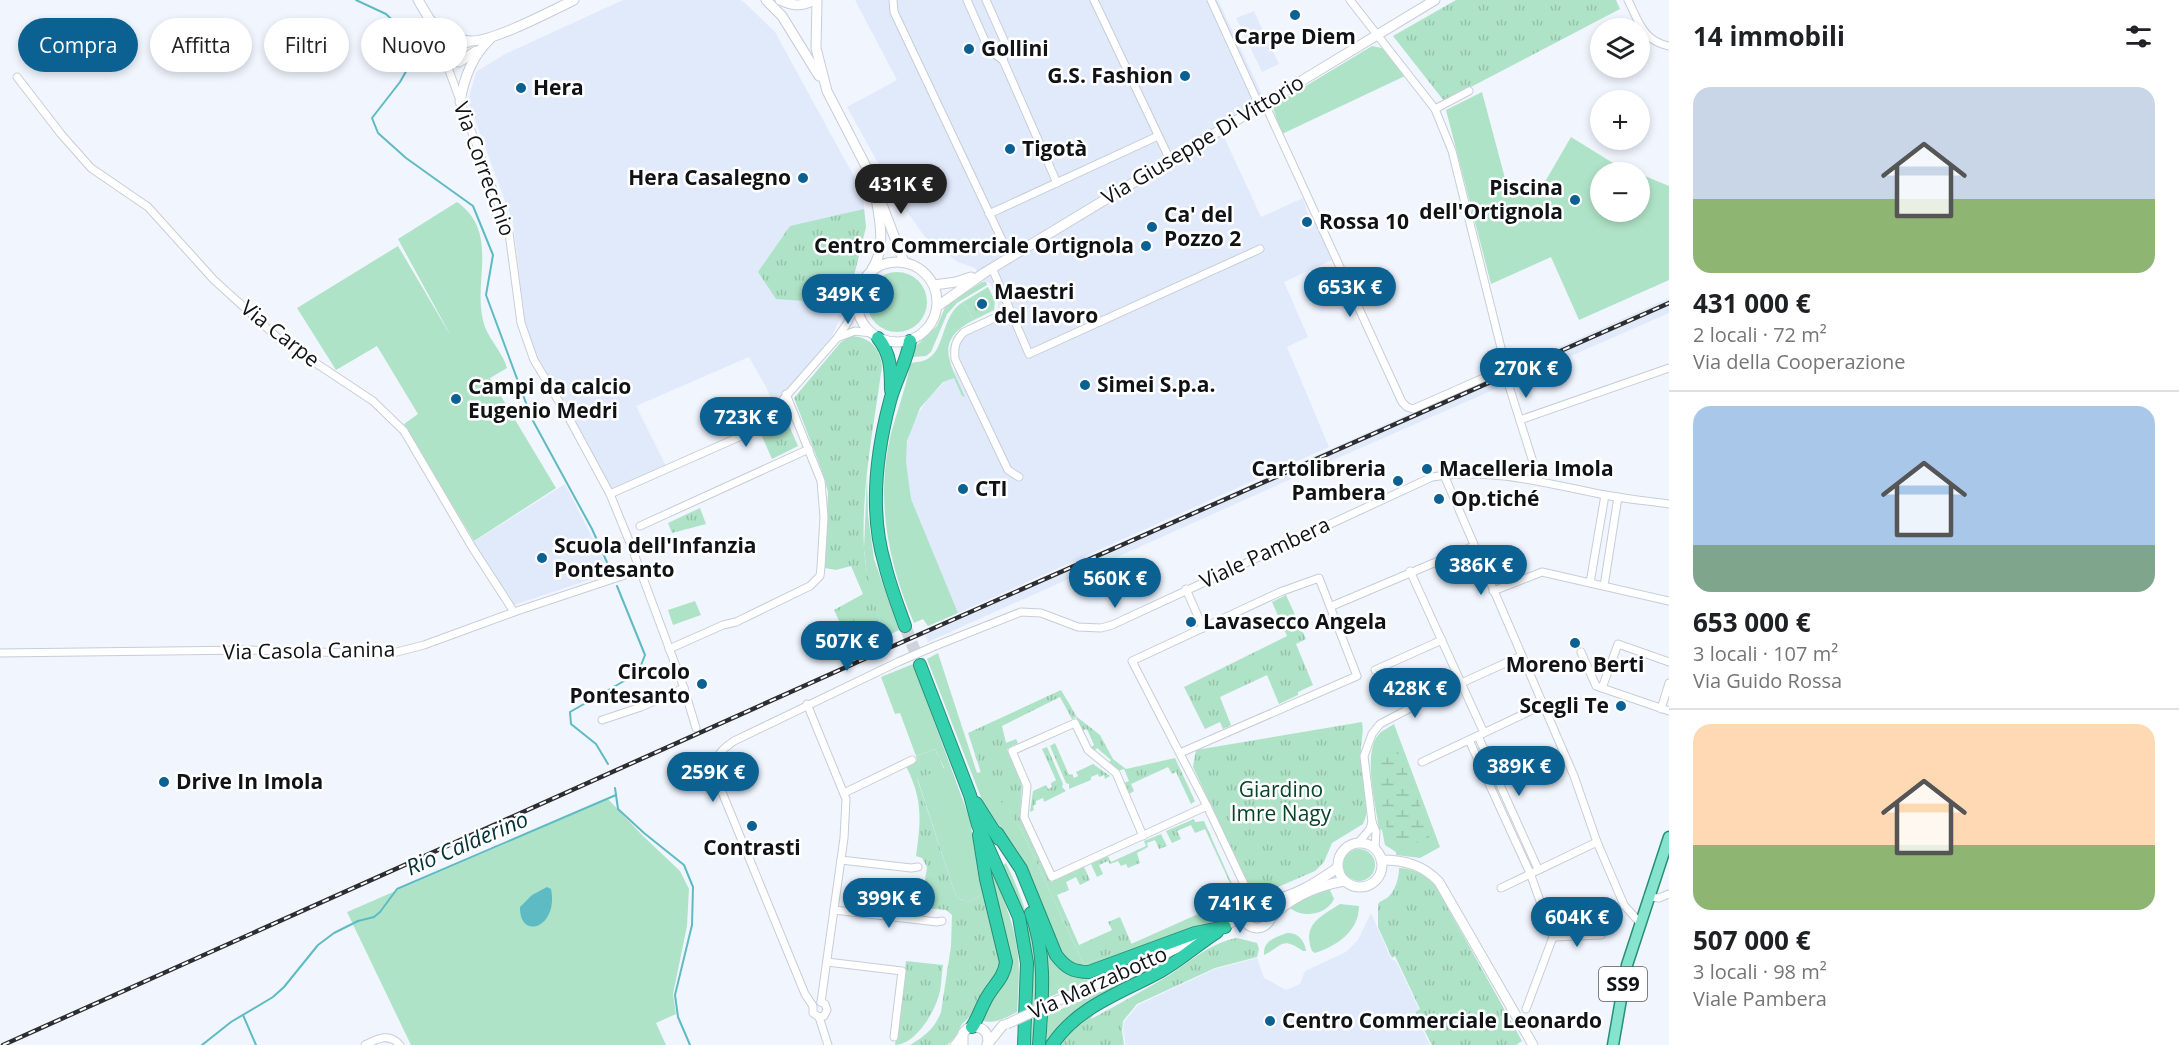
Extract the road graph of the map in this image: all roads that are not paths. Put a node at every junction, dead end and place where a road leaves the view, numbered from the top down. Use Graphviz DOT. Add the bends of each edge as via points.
graph roads {
  1 [pos="417,0"];
  2 [pos="574,0"];
  3 [pos="766,0"];
  4 [pos="780,0"];
  5 [pos="816,0"];
  6 [pos="893,0"];
  7 [pos="966,0"];
  8 [pos="986,0"];
  9 [pos="1094,0"];
  10 [pos="1211,0"];
  11 [pos="1350,0"];
  12 [pos="1435,0"];
  13 [pos="1628,0"];
  14 [pos="1420,4"];
  15 [pos="429,18"];
  16 [pos="1377,33"];
  17 [pos="490,39"];
  18 [pos="467,40"];
  19 [pos="470,41"];
  20 [pos="467,42"];
  21 [pos="1669,46"];
  22 [pos="479,49"];
  23 [pos="467,57"];
  24 [pos="1003,60"];
  25 [pos="449,72"];
  26 [pos="17,77"];
  27 [pos="827,91"];
  28 [pos="1469,91"];
  29 [pos="460,102"];
  30 [pos="1262,104"];
  31 [pos="1435,108"];
  32 [pos="1158,136"];
  33 [pos="1170,160"];
  34 [pos="872,178"];
  35 [pos="1058,183"];
  36 [pos="989,214"];
  37 [pos="1260,249"];
  38 [pos="1010,257"];
  39 [pos="904,262"];
  40 [pos="988,271"];
  41 [pos="863,282"];
  42 [pos="934,285"];
  43 [pos="857,302"];
  44 [pos="938,306"];
  45 [pos="1010,311"];
  46 [pos="874,335"];
  47 [pos="837,338"];
  48 [pos="910,340"];
  49 [pos="1669,368"];
  50 [pos="1509,386"];
  51 [pos="786,394"];
  52 [pos="890,400"];
  53 [pos="1520,420"];
  54 [pos="809,449"];
  55 [pos="1444,475"];
  56 [pos="1019,477"];
  57 [pos="1539,481"];
  58 [pos="610,494"];
  59 [pos="1605,495"];
  60 [pos="1618,497"];
  61 [pos="1669,504"];
  62 [pos="640,526"];
  63 [pos="1474,546"];
  64 [pos="640,570"];
  65 [pos="1410,571"];
  66 [pos="1590,583"];
  67 [pos="1604,586"];
  68 [pos="1186,589"];
  69 [pos="1493,591"];
  70 [pos="1669,601"];
  71 [pos="1332,606"];
  72 [pos="514,612"];
  73 [pos="905,626"];
  74 [pos="1203,628"];
  75 [pos="1442,640"];
  76 [pos="669,649"];
  77 [pos="1581,652"];
  78 [pos="0,653"];
  79 [pos="1521,656"];
  80 [pos="1669,662"];
  81 [pos="920,665"];
  82 [pos="1375,670"];
  83 [pos="1669,683"];
  84 [pos="1462,684"];
  85 [pos="684,687"];
  86 [pos="1602,688"];
  87 [pos="807,704"];
  88 [pos="1543,705"];
  89 [pos="1665,710"];
  90 [pos="602,720"];
  91 [pos="696,728"];
  92 [pos="1481,735"];
  93 [pos="1469,740"];
  94 [pos="1180,753"];
  95 [pos="912,760"];
  96 [pos="1422,762"];
  97 [pos="844,793"];
  98 [pos="970,795"];
  99 [pos="1207,806"];
  100 [pos="1372,822"];
  101 [pos="978,825"];
  102 [pos="997,833"];
  103 [pos="1143,836"];
  104 [pos="1669,837"];
  105 [pos="1596,842"];
  106 [pos="1358,843"];
  107 [pos="1375,848"];
  108 [pos="841,860"];
  109 [pos="1382,860"];
  110 [pos="1407,862"];
  111 [pos="918,867"];
  112 [pos="1337,868"];
  113 [pos="1538,869"];
  114 [pos="1381,871"];
  115 [pos="1530,873"];
  116 [pos="1344,881"];
  117 [pos="1501,888"];
  118 [pos="1669,894"];
  119 [pos="1648,897"];
  120 [pos="1257,901"];
  121 [pos="834,910"];
  122 [pos="1244,914"];
  123 [pos="1270,919"];
  124 [pos="942,921"];
  125 [pos="1640,923"];
  126 [pos="1249,925"];
  127 [pos="1225,927"];
  128 [pos="1601,935"];
  129 [pos="1553,937"];
  130 [pos="827,962"];
  131 [pos="821,1002"];
  132 [pos="813,1006"];
  133 [pos="1526,1009"];
  134 [pos="819,1017"];
  135 [pos="1005,1025"];
  136 [pos="973,1030"];
  137 [pos="894,1037"];
  138 [pos="365,1045"];
  139 [pos="400,1045"];
  140 [pos="828,1045"];
  141 [pos="954,1045"];
  142 [pos="963,1045"];
  143 [pos="987,1045"];
  144 [pos="1024,1045"];
  145 [pos="1039,1045"];
  146 [pos="1052,1045"];
  147 [pos="1533,1045"];
  148 [pos="1613,1045"];
  1 -- 15 [label="street, Via Correcchio"];
  2 -- 17 [label="street"];
  3 -- 27 [label="street" via="782,16"];
  4 -- 5 [label="street" via="803,6"];
  5 -- 27 [label="street" via="816,48"];
  6 -- 36 [label="street" via="894,12"];
  7 -- 24 [label="street" via="989,50"];
  8 -- 24 [label="street" via="1006,45"];
  9 -- 32 [label="street"];
  10 -- 30 [label="street"];
  11 -- 16 [label="street"];
  12 -- 14 [label="street, Via Giuseppe Di Vittorio"];
  13 -- 21 [label="street" via="1650,40"];
  14 -- 16 [label="street, Via Giuseppe Di Vittorio"];
  16 -- 30 [label="street, Via Giuseppe Di Vittorio"];
  16 -- 31 [label="street"];
  17 -- 19 [label="street"];
  17 -- 22 [label="street"];
  18 -- 19 [label="street"];
  19 -- 20 [label="street"];
  22 -- 23 [label="street"];
  22 -- 29 [label="street" via="466,75"];
  24 -- 35 [label="street"];
  25 -- 29 [label="street, Via Correcchio"];
  26 -- 72 [label="street, Via Carpe" via="91,168 148,207 214,280 279,338 390,415 404,431"];
  27 -- 34 [label="street"];
  28 -- 31 [label="street"];
  29 -- 58 [label="street, Via Correcchio" via="510,233 521,323 534,360"];
  30 -- 31 [label="street" via="1402,402 1413,409 1506,368 1452,151"];
  30 -- 33 [label="street, Via Giuseppe Di Vittorio"];
  32 -- 33 [label="street"];
  32 -- 35 [label="street"];
  33 -- 38 [label="street, Via Giuseppe Di Vittorio"];
  34 -- 39 [label="street"];
  34 -- 41 [label="street" via="881,246 876,263"];
  35 -- 36 [label="street"];
  36 -- 38 [label="street"];
  37 -- 45 [label="street" via="1029,354"];
  38 -- 40 [label="street, Via Giuseppe Di Vittorio"];
  39 -- 41 [label="street" via="880,266"];
  39 -- 42 [label="street" via="922,270"];
  40 -- 42 [label="street, Via Giuseppe Di Vittorio"];
  40 -- 44 [label="street, Via Giuseppe Di Vittorio"];
  40 -- 45 [label="street"];
  41 -- 43 [label="street"];
  42 -- 44 [label="street"];
  43 -- 46 [label="street" via="861,319"];
  43 -- 47 [label="street"];
  44 -- 48 [label="street" via="932,324"];
  45 -- 56 [label="street" via="964,332 954,350 1008,471"];
  46 -- 47 [label="street" via="855,331"];
  46 -- 48 [label="street" via="899,343"];
  46 -- 52 [label="highway" via="884,345 890,362"];
  47 -- 51 [label="street"];
  48 -- 52 [label="highway"];
  49 -- 53 [label="street"];
  50 -- 53 [label="street"];
  51 -- 54 [label="street"];
  51 -- 58 [label="street" via="768,417 740,437"];
  52 -- 73 [label="highway" via="875,490 884,564"];
  53 -- 57 [label="street"];
  54 -- 62 [label="street"];
  54 -- 76 [label="street" via="820,481 824,517 820,576 810,586"];
  55 -- 57 [label="street, Viale Pambera" via="1509,476"];
  55 -- 63 [label="street"];
  55 -- 68 [label="street, Viale Pambera" via="1401,490"];
  57 -- 59 [label="street, Viale Pambera"];
  58 -- 64 [label="street, Via Correcchio"];
  59 -- 60 [label="street, Viale Pambera"];
  59 -- 66 [label="street"];
  60 -- 61 [label="street, Viale Pambera"];
  60 -- 67 [label="street"];
  63 -- 65 [label="street"];
  63 -- 69 [label="street"];
  64 -- 72 [label="street, Via Casola Canina"];
  64 -- 76 [label="street, Via Correcchio"];
  65 -- 71 [label="street"];
  65 -- 75 [label="street"];
  66 -- 67 [label="street"];
  66 -- 69 [label="street" via="1542,572"];
  67 -- 70 [label="street"];
  68 -- 74 [label="street"];
  68 -- 87 [label="street, Viale Pambera, bridge" via="1101,628 1078,627 1041,613 1021,612"];
  69 -- 79 [label="street"];
  71 -- 74 [label="street" via="1319,578"];
  71 -- 94 [label="street" via="1357,676"];
  72 -- 78 [label="street, Via Casola Canina" via="389,654 249,650"];
  74 -- 94 [label="street" via="1132,661"];
  75 -- 82 [label="street"];
  75 -- 84 [label="street"];
  76 -- 85 [label="street, Via Correcchio"];
  77 -- 86 [label="street" via="1596,686"];
  79 -- 84 [label="street"];
  79 -- 88 [label="street"];
  80 -- 86 [label="street" via="1618,644"];
  81 -- 98 [label="highway"];
  83 -- 89 [label="street"];
  84 -- 92 [label="street"];
  84 -- 100 [label="street" via="1380,724 1372,734 1364,756"];
  85 -- 90 [label="street"];
  85 -- 91 [label="street, Via Correcchio"];
  86 -- 89 [label="street"];
  87 -- 97 [label="street"];
  87 -- 132 [label="street, Viale Pambera" via="722,749 717,757 717,780"];
  88 -- 92 [label="street"];
  88 -- 105 [label="street" via="1574,776"];
  92 -- 93 [label="street"];
  92 -- 113 [label="street"];
  93 -- 96 [label="street"];
  93 -- 115 [label="street"];
  94 -- 99 [label="street"];
  95 -- 97 [label="street"];
  97 -- 108 [label="street"];
  98 -- 101 [label="highway"];
  98 -- 102 [label="highway"];
  99 -- 103 [label="street"];
  99 -- 120 [label="street"];
  100 -- 106 [label="street"];
  100 -- 107 [label="street"];
  101 -- 136 [label="highway" via="1006,962 1004,974 985,1001"];
  101 -- 144 [label="highway" via="1019,917 1027,963"];
  102 -- 127 [label="highway" via="1021,869 1056,955 1065,967 1076,972 1089,972 1195,933"];
  102 -- 145 [label="highway" via="1035,924 1041,958"];
  103 -- 103 [label="street" via="1052,877 1024,817 1027,786 1012,751 1075,723 1088,750 1116,773"];
  104 -- 119 [label="main road, SS9"];
  105 -- 113 [label="street"];
  105 -- 125 [label="street" via="1624,905"];
  106 -- 107 [label="street"];
  106 -- 112 [label="street" via="1340,854"];
  107 -- 109 [label="street"];
  108 -- 111 [label="street"];
  108 -- 121 [label="street"];
  109 -- 110 [label="street"];
  109 -- 114 [label="street"];
  110 -- 114 [label="street"];
  110 -- 147 [label="street" via="1420,866 1439,882"];
  112 -- 116 [label="street"];
  112 -- 120 [label="street" via="1318,882 1282,898"];
  113 -- 115 [label="street"];
  114 -- 116 [label="street, Via Marzabotto" via="1367,886 1353,887"];
  115 -- 117 [label="street"];
  115 -- 129 [label="street"];
  116 -- 123 [label="street, Via Marzabotto" via="1284,904"];
  118 -- 119 [label="street"];
  119 -- 125 [label="main road, SS9"];
  120 -- 122 [label="street, Via Marzabotto" via="1246,906"];
  120 -- 123 [label="street" via="1270,910"];
  121 -- 124 [label="street"];
  121 -- 130 [label="street"];
  122 -- 126 [label="street"];
  122 -- 127 [label="street, Via Marzabotto"];
  123 -- 126 [label="street, Via Marzabotto" via="1261,927"];
  125 -- 148 [label="main road, SS9" via="1627,964"];
  126 -- 127 [label="street, Via Marzabotto"];
  127 -- 135 [label="street, Via Marzabotto, bridge"];
  127 -- 146 [label="highway" via="1164,970 1081,1014"];
  128 -- 129 [label="street"];
  129 -- 133 [label="street"];
  130 -- 131 [label="street"];
  130 -- 137 [label="street" via="902,971"];
  131 -- 132 [label="street"];
  131 -- 134 [label="street" via="827,1010"];
  132 -- 134 [label="street" via="813,1013"];
  134 -- 140 [label="street"];
  135 -- 136 [label="street, Via Marzabotto"];
  135 -- 143 [label="street, Via Marzabotto"];
  136 -- 141 [label="street"];
  136 -- 142 [label="street"];
  136 -- 143 [label="street" via="988,1036"];
  138 -- 139 [label="street" via="381,1037 396,1040"];
}
